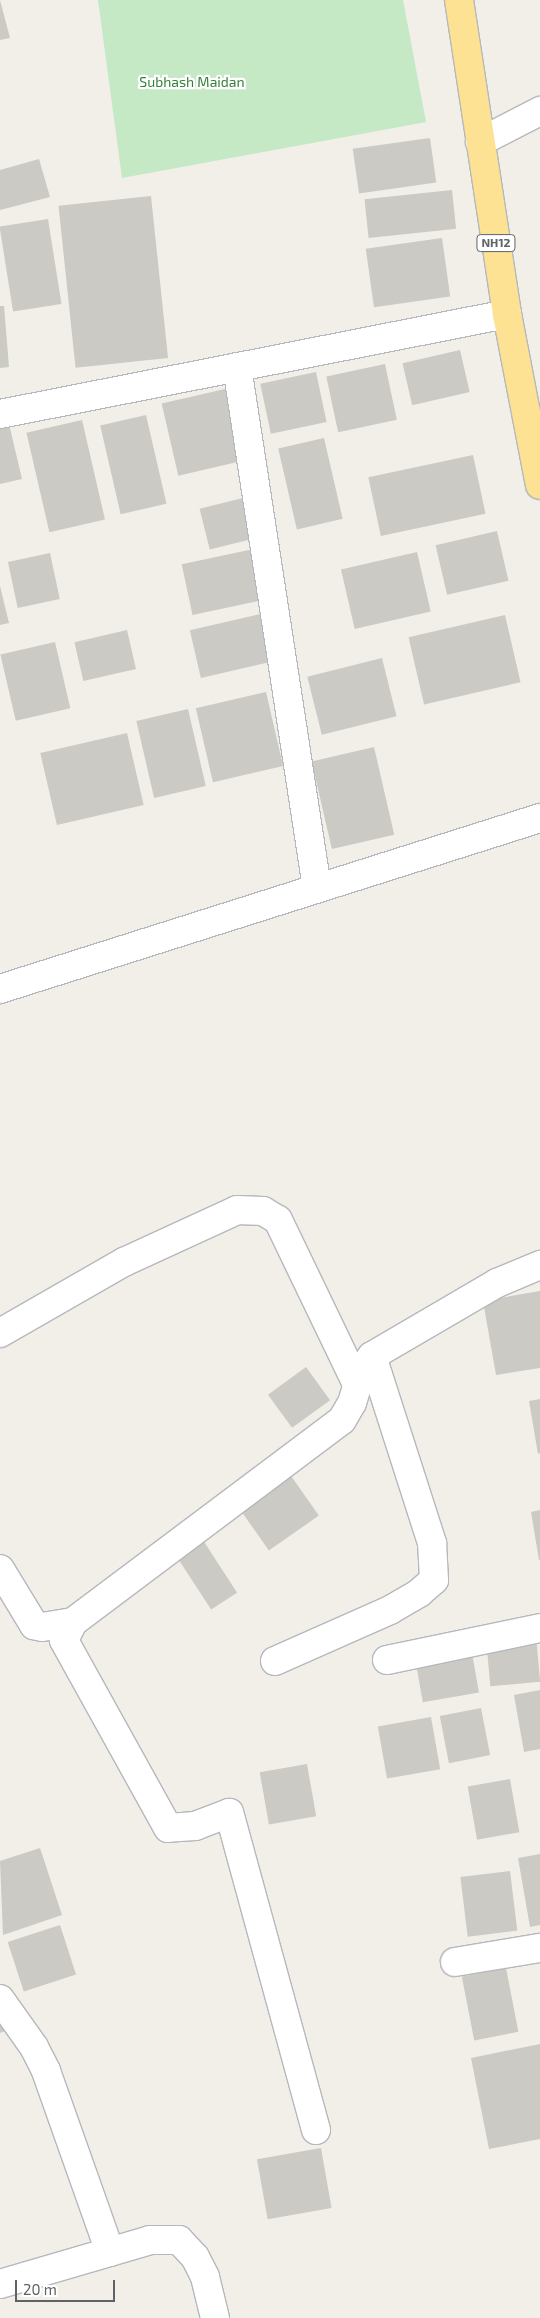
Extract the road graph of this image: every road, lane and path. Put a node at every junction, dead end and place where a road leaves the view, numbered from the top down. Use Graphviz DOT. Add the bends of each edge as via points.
graph roads {
  1 [pos="458,0"];
  2 [pos="540,111"];
  3 [pos="480,142"];
  4 [pos="507,314"];
  5 [pos="237,367"];
  6 [pos="0,414"];
  7 [pos="540,485"];
  8 [pos="540,818"];
  9 [pos="317,888"];
  10 [pos="0,989"];
  11 [pos="540,1264"];
  12 [pos="0,1333"];
  13 [pos="372,1356"];
  14 [pos="356,1384"];
  15 [pos="0,1569"];
  16 [pos="73,1622"];
  17 [pos="540,1628"];
  18 [pos="387,1660"];
  19 [pos="275,1661"];
  20 [pos="540,1948"];
  21 [pos="455,1962"];
  22 [pos="0,1999"];
  23 [pos="316,2130"];
  24 [pos="110,2252"];
  25 [pos="0,2284"];
  26 [pos="215,2318"];
  1 -- 3 [label="highway, NH12"];
  2 -- 3 [label="street"];
  3 -- 4 [label="highway, NH12"];
  4 -- 5 [label="street"];
  4 -- 7 [label="highway, NH12"];
  5 -- 6 [label="street"];
  5 -- 9 [label="street"];
  8 -- 9 [label="street"];
  9 -- 10 [label="street"];
  11 -- 13 [label="street" via="497,1284"];
  12 -- 14 [label="street" via="124,1262 237,1210 263,1211 278,1220"];
  13 -- 14 [label="street" via="362,1368"];
  13 -- 19 [label="street" via="432,1543 434,1580 390,1610"];
  14 -- 16 [label="street" via="352,1403 342,1420 325,1435"];
  15 -- 16 [label="street" via="34,1625 42,1628"];
  16 -- 23 [label="street" via="64,1640 168,1828 195,1826 229,1812"];
  17 -- 18 [label="street"];
  20 -- 21 [label="street"];
  22 -- 24 [label="street" via="34,2047 46,2072"];
  24 -- 25 [label="street"];
  24 -- 26 [label="street" via="150,2240 179,2240 195,2257 205,2276"];
}
